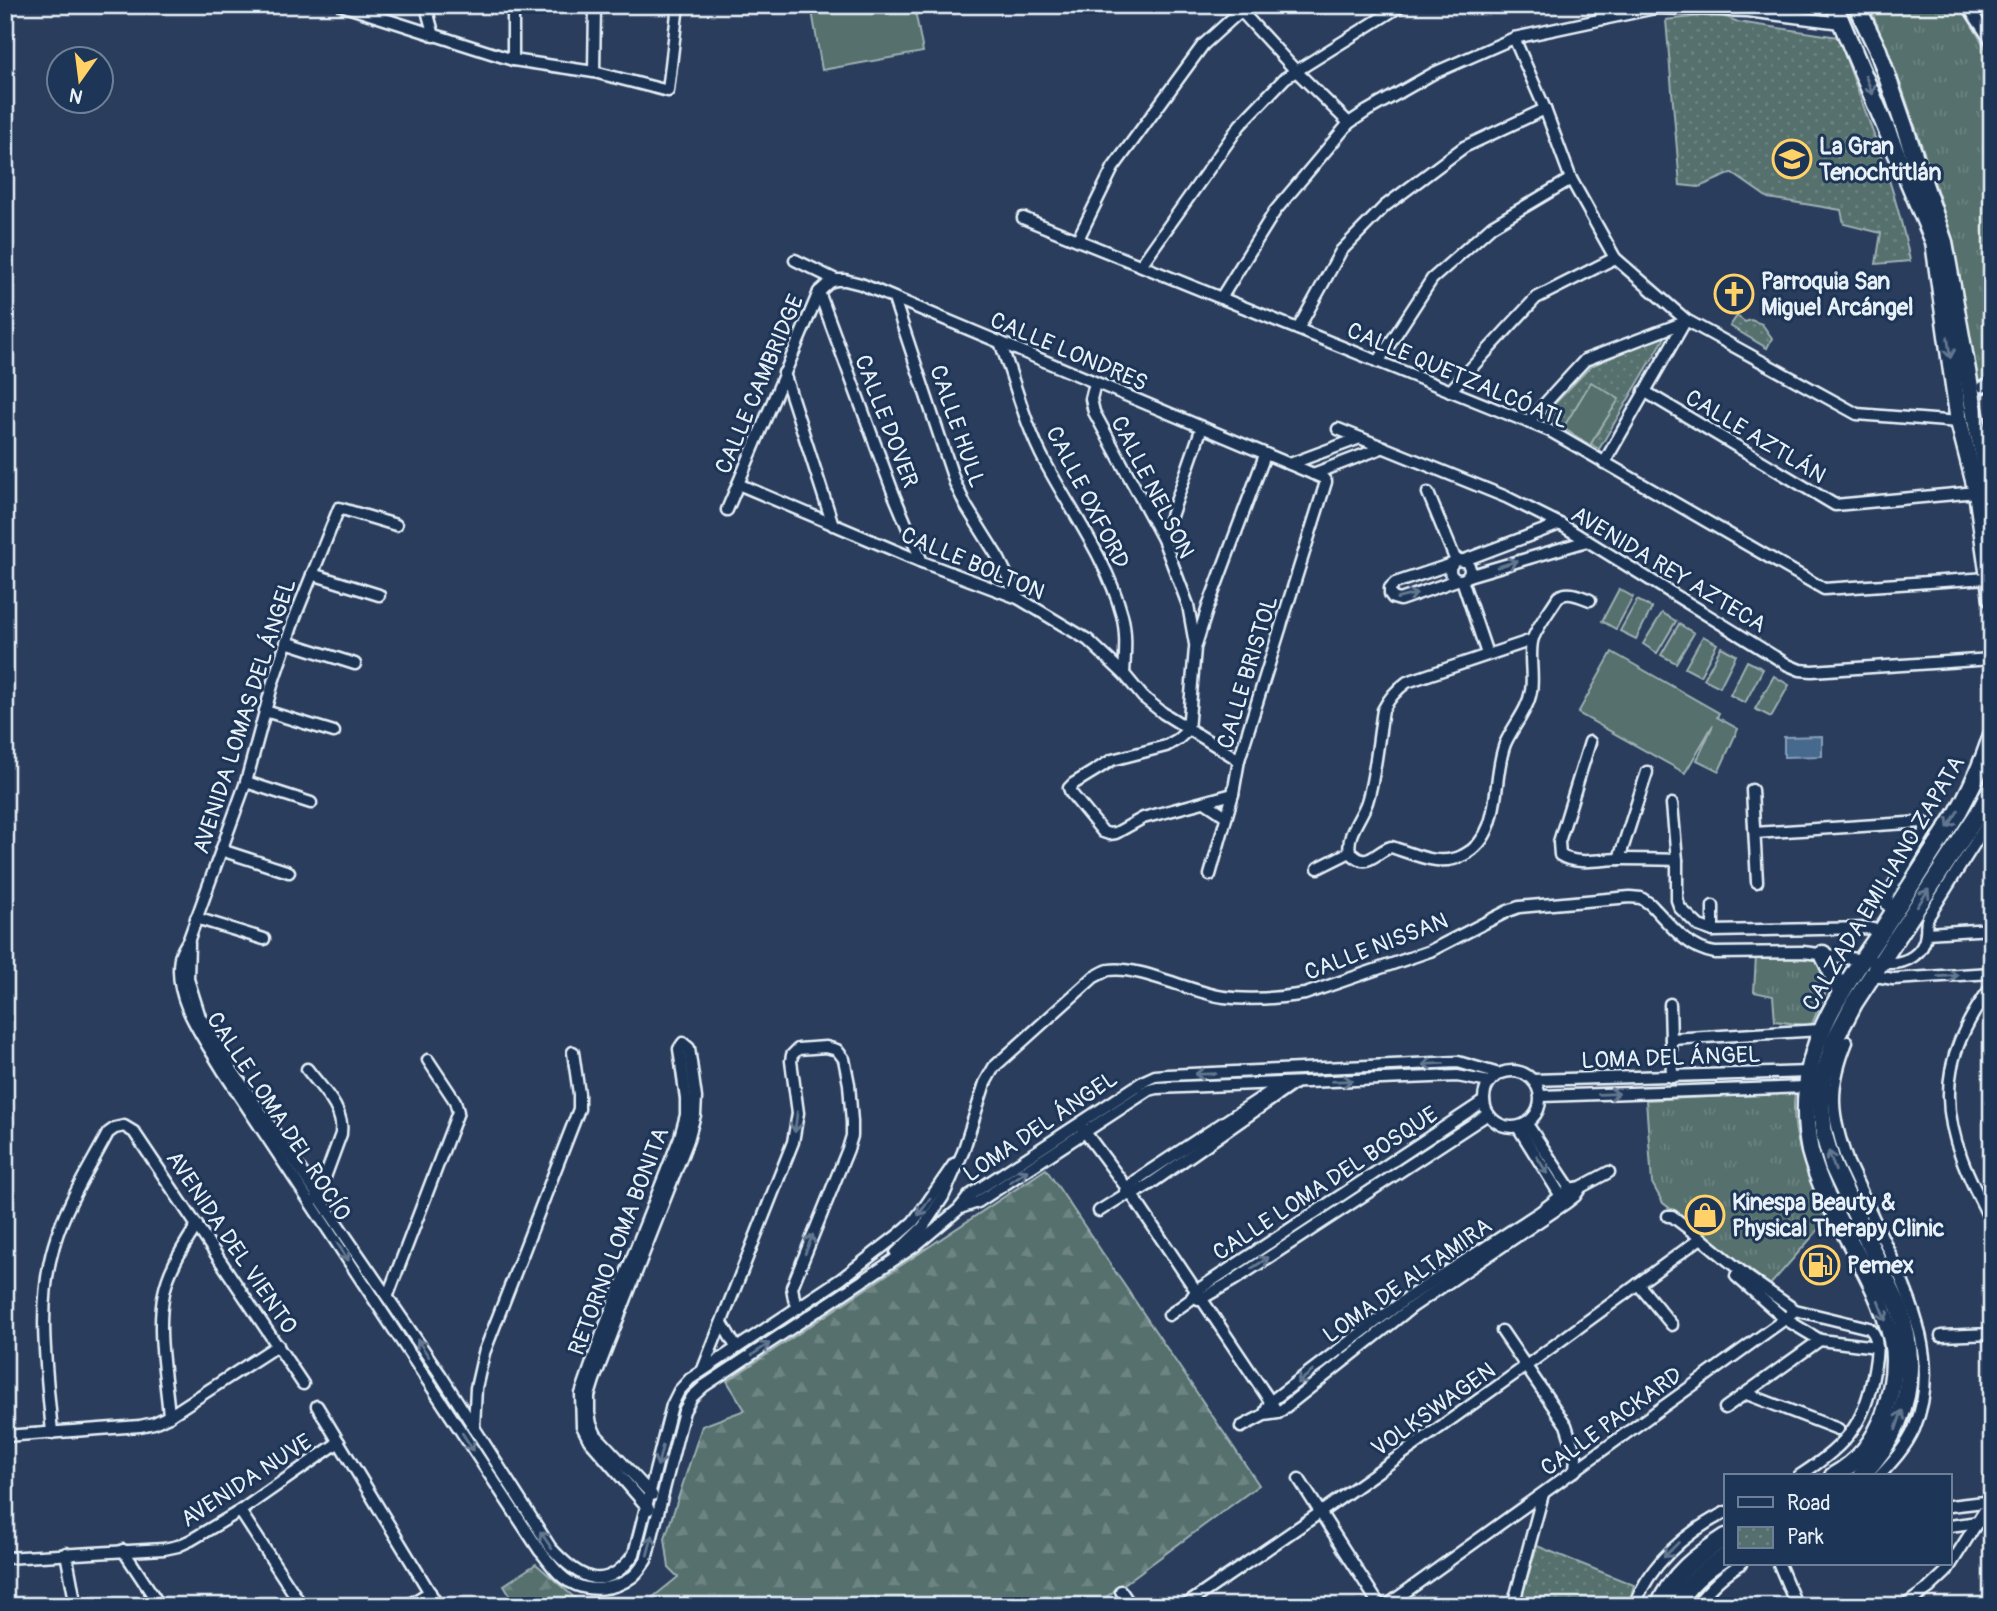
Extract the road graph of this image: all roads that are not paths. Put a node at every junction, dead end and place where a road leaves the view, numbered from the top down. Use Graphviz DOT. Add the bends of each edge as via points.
graph roads {
  1 [pos="341,5"];
  2 [pos="429,5"];
  3 [pos="513,5"];
  4 [pos="596,5"];
  5 [pos="678,5"];
  6 [pos="1402,5"];
  7 [pos="1600,5"];
  8 [pos="1834,5"];
  9 [pos="1856,5"];
  10 [pos="1967,5"];
  11 [pos="1243,8"];
  12 [pos="1604,19"];
  13 [pos="1841,23"];
  14 [pos="434,36"];
  15 [pos="1514,38"];
  16 [pos="1992,42"];
  17 [pos="513,60"];
  18 [pos="1296,71"];
  19 [pos="594,72"];
  20 [pos="1545,109"];
  21 [pos="1349,122"];
  22 [pos="1571,179"];
  23 [pos="1023,218"];
  24 [pos="1078,239"];
  25 [pos="1615,258"];
  26 [pos="795,260"];
  27 [pos="1141,265"];
  28 [pos="836,280"];
  29 [pos="819,292"];
  30 [pos="1221,298"];
  31 [pos="894,299"];
  32 [pos="1685,321"];
  33 [pos="1298,329"];
  34 [pos="1000,342"];
  35 [pos="1378,362"];
  36 [pos="784,373"];
  37 [pos="1095,383"];
  38 [pos="1450,391"];
  39 [pos="1644,391"];
  40 [pos="1528,422"];
  41 [pos="1959,422"];
  42 [pos="1202,427"];
  43 [pos="1338,429"];
  44 [pos="1360,438"];
  45 [pos="1384,447"];
  46 [pos="1265,455"];
  47 [pos="1604,463"];
  48 [pos="1290,464"];
  49 [pos="1313,474"];
  50 [pos="1326,482"];
  51 [pos="738,484"];
  52 [pos="1984,491"];
  53 [pos="1428,493"];
  54 [pos="727,510"];
  55 [pos="1560,524"];
  56 [pos="396,525"];
  57 [pos="833,525"];
  58 [pos="1163,539"];
  59 [pos="1587,541"];
  60 [pos="922,562"];
  61 [pos="1457,562"];
  62 [pos="312,574"];
  63 [pos="1988,578"];
  64 [pos="1462,579"];
  65 [pos="379,595"];
  66 [pos="1018,598"];
  67 [pos="1992,599"];
  68 [pos="1590,600"];
  69 [pos="1188,605"];
  70 [pos="1208,607"];
  71 [pos="1532,640"];
  72 [pos="286,642"];
  73 [pos="1195,648"];
  74 [pos="1487,654"];
  75 [pos="1992,659"];
  76 [pos="355,664"];
  77 [pos="1124,674"];
  78 [pos="265,710"];
  79 [pos="1188,730"];
  80 [pos="334,732"];
  81 [pos="1992,735"];
  82 [pos="1590,742"];
  83 [pos="1239,760"];
  84 [pos="1647,772"];
  85 [pos="246,782"];
  86 [pos="1992,788"];
  87 [pos="1752,790"];
  88 [pos="1233,794"];
  89 [pos="1205,802"];
  90 [pos="312,803"];
  91 [pos="1672,804"];
  92 [pos="1226,816"];
  93 [pos="1992,816"];
  94 [pos="1755,833"];
  95 [pos="221,850"];
  96 [pos="1350,852"];
  97 [pos="1619,859"];
  98 [pos="1677,860"];
  99 [pos="1318,868"];
  100 [pos="289,872"];
  101 [pos="1210,876"];
  102 [pos="1757,882"];
  103 [pos="1713,906"];
  104 [pos="1894,911"];
  105 [pos="196,918"];
  106 [pos="1909,921"];
  107 [pos="1992,929"];
  108 [pos="1713,931"];
  109 [pos="1881,931"];
  110 [pos="1926,933"];
  111 [pos="189,939"];
  112 [pos="264,939"];
  113 [pos="1896,940"];
  114 [pos="1829,956"];
  115 [pos="1859,965"];
  116 [pos="1877,969"];
  117 [pos="1992,973"];
  118 [pos="1992,986"];
  119 [pos="1841,991"];
  120 [pos="1670,1004"];
  121 [pos="1822,1030"];
  122 [pos="1671,1039"];
  123 [pos="1847,1042"];
  124 [pos="573,1052"];
  125 [pos="428,1060"];
  126 [pos="307,1069"];
  127 [pos="1293,1070"];
  128 [pos="1307,1070"];
  129 [pos="1243,1072"];
  130 [pos="1786,1073"];
  131 [pos="1499,1074"];
  132 [pos="1672,1077"];
  133 [pos="1533,1080"];
  134 [pos="1808,1080"];
  135 [pos="1489,1082"];
  136 [pos="1283,1083"];
  137 [pos="1296,1083"];
  138 [pos="1244,1084"];
  139 [pos="1787,1088"];
  140 [pos="1541,1096"];
  141 [pos="1484,1101"];
  142 [pos="1249,1105"];
  143 [pos="1488,1114"];
  144 [pos="1079,1123"];
  145 [pos="1522,1126"];
  146 [pos="1085,1133"];
  147 [pos="963,1152"];
  148 [pos="1609,1172"];
  149 [pos="1575,1191"];
  150 [pos="1127,1193"];
  151 [pos="1563,1199"];
  152 [pos="316,1201"];
  153 [pos="959,1209"];
  154 [pos="1099,1211"];
  155 [pos="1992,1224"];
  156 [pos="197,1225"];
  157 [pos="1699,1240"];
  158 [pos="872,1257"];
  159 [pos="881,1268"];
  160 [pos="1638,1284"];
  161 [pos="388,1295"];
  162 [pos="1196,1296"];
  163 [pos="799,1308"];
  164 [pos="1795,1310"];
  165 [pos="1169,1315"];
  166 [pos="1785,1319"];
  167 [pos="722,1323"];
  168 [pos="1672,1325"];
  169 [pos="1502,1331"];
  170 [pos="1992,1334"];
  171 [pos="1941,1336"];
  172 [pos="1819,1340"];
  173 [pos="278,1345"];
  174 [pos="1877,1347"];
  175 [pos="736,1348"];
  176 [pos="1526,1366"];
  177 [pos="703,1369"];
  178 [pos="303,1384"];
  179 [pos="1747,1394"];
  180 [pos="1270,1402"];
  181 [pos="317,1406"];
  182 [pos="1725,1408"];
  183 [pos="1278,1413"];
  184 [pos="1264,1415"];
  185 [pos="169,1416"];
  186 [pos="1241,1427"];
  187 [pos="474,1428"];
  188 [pos="1838,1429"];
  189 [pos="52,1433"];
  190 [pos="5,1436"];
  191 [pos="339,1442"];
  192 [pos="1575,1471"];
  193 [pos="1802,1474"];
  194 [pos="1836,1474"];
  195 [pos="1863,1474"];
  196 [pos="1881,1474"];
  197 [pos="1299,1479"];
  198 [pos="651,1494"];
  199 [pos="1543,1494"];
  200 [pos="662,1500"];
  201 [pos="1991,1500"];
  202 [pos="1952,1506"];
  203 [pos="647,1508"];
  204 [pos="240,1511"];
  205 [pos="1321,1512"];
  206 [pos="1724,1513"];
  207 [pos="658,1514"];
  208 [pos="1992,1520"];
  209 [pos="1977,1522"];
  210 [pos="1952,1526"];
  211 [pos="1724,1538"];
  212 [pos="123,1550"];
  213 [pos="66,1553"];
  214 [pos="1724,1557"];
  215 [pos="5,1558"];
  216 [pos="1952,1562"];
  217 [pos="1737,1566"];
  218 [pos="1780,1566"];
  219 [pos="1950,1566"];
  220 [pos="1121,1591"];
  221 [pos="430,1592"];
  222 [pos="1795,1602"];
  223 [pos="76,1606"];
  224 [pos="160,1606"];
  225 [pos="302,1606"];
  226 [pos="408,1606"];
  227 [pos="438,1606"];
  228 [pos="1131,1606"];
  229 [pos="1184,1606"];
  230 [pos="1380,1606"];
  231 [pos="1386,1606"];
  232 [pos="1513,1606"];
  233 [pos="1634,1606"];
  234 [pos="1659,1606"];
  235 [pos="1675,1606"];
  236 [pos="1695,1606"];
  237 [pos="1904,1606"];
  1 -- 14 [label="street"];
  2 -- 14 [label="street"];
  3 -- 17 [label="street"];
  4 -- 19 [label="street"];
  5 -- 19 [label="street" via="668,91"];
  6 -- 18 [label="street"];
  7 -- 12 [label="street"];
  8 -- 13 [label="main road"];
  9 -- 52 [label="main road" via="1878,50 1944,242"];
  10 -- 16 [label="street"];
  11 -- 18 [label="street"];
  11 -- 24 [label="street" via="1203,45 1113,168"];
  12 -- 13 [label="street" via="1655,8 1747,11"];
  12 -- 15 [label="street"];
  13 -- 41 [label="main road, one-way" via="1934,243"];
  14 -- 17 [label="street"];
  15 -- 20 [label="street"];
  15 -- 21 [label="street" via="1434,74"];
  17 -- 19 [label="street"];
  18 -- 21 [label="street"];
  18 -- 27 [label="street" via="1240,125"];
  20 -- 22 [label="street"];
  20 -- 33 [label="street" via="1464,148 1385,206 1341,251"];
  21 -- 30 [label="street" via="1275,211"];
  22 -- 25 [label="street"];
  22 -- 35 [label="street" via="1492,226 1432,279"];
  23 -- 24 [label="street, CALLE QUETZALCÓATL"];
  24 -- 27 [label="street, CALLE QUETZALCÓATL"];
  25 -- 32 [label="street"];
  25 -- 38 [label="street" via="1536,298"];
  26 -- 28 [label="street, CALLE LONDRES"];
  27 -- 30 [label="street, CALLE QUETZALCÓATL"];
  28 -- 29 [label="street, CALLE CAMBRIDGE"];
  28 -- 31 [label="street, CALLE LONDRES" via="861,284"];
  29 -- 36 [label="street, CALLE CAMBRIDGE"];
  29 -- 60 [label="street, CALLE DOVER"];
  30 -- 33 [label="street, CALLE QUETZALCÓATL"];
  31 -- 34 [label="street, CALLE LONDRES"];
  31 -- 66 [label="street, CALLE HULL" via="955,484"];
  32 -- 39 [label="street"];
  32 -- 40 [label="street" via="1586,360"];
  32 -- 41 [label="street" via="1857,414"];
  33 -- 35 [label="street, CALLE QUETZALCÓATL"];
  34 -- 37 [label="street, CALLE LONDRES"];
  34 -- 77 [label="street, CALLE OXFORD" via="1044,461 1095,546 1112,587 1122,616"];
  35 -- 38 [label="street, CALLE QUETZALCÓATL"];
  36 -- 51 [label="street, CALLE CAMBRIDGE"];
  36 -- 57 [label="street"];
  37 -- 42 [label="street, CALLE LONDRES"];
  37 -- 58 [label="street, CALLE NELSON" via="1094,412"];
  38 -- 40 [label="street, CALLE QUETZALCÓATL"];
  39 -- 47 [label="street"];
  39 -- 52 [label="street, CALLE AZTLÁN" via="1835,505"];
  40 -- 47 [label="street, CALLE QUETZALCÓATL"];
  41 -- 52 [label="main road"];
  42 -- 46 [label="street, CALLE LONDRES"];
  42 -- 58 [label="street"];
  43 -- 44 [label="street, AVENIDA REY AZTECA"];
  44 -- 45 [label="street, AVENIDA REY AZTECA"];
  44 -- 48 [label="street"];
  45 -- 49 [label="street"];
  45 -- 55 [label="street, AVENIDA REY AZTECA"];
  46 -- 48 [label="street, CALLE LONDRES"];
  46 -- 70 [label="street"];
  47 -- 63 [label="street, CALLE QUETZALCÓATL" via="1824,589"];
  48 -- 49 [label="street, CALLE LONDRES"];
  49 -- 50 [label="street, CALLE LONDRES"];
  50 -- 83 [label="street, CALLE BRISTOL"];
  51 -- 54 [label="street, CALLE CAMBRIDGE"];
  51 -- 57 [label="street, CALLE BOLTON"];
  52 -- 63 [label="main road"];
  53 -- 61 [label="street"];
  55 -- 59 [label="street, AVENIDA REY AZTECA"];
  55 -- 61 [label="street"];
  56 -- 62 [label="street, AVENIDA LOMAS DEL ÁNGEL" via="339,508"];
  57 -- 60 [label="street, CALLE BOLTON"];
  58 -- 69 [label="street, CALLE NELSON"];
  64 -- 59 [label="street, one-way"];
  59 -- 75 [label="street, AVENIDA REY AZTECA" via="1800,670"];
  60 -- 66 [label="street, CALLE BOLTON"];
  61 -- 64 [label="street" via="1451,575"];
  61 -- 64 [label="street" via="1469,565 1470,571"];
  61 -- 64 [label="street, one-way" via="1395,583 1390,594 1400,600"];
  62 -- 65 [label="street"];
  62 -- 72 [label="street, AVENIDA LOMAS DEL ÁNGEL"];
  63 -- 67 [label="main road"];
  64 -- 74 [label="street"];
  66 -- 77 [label="street, CALLE BOLTON" via="1088,640"];
  68 -- 71 [label="street" via="1563,593"];
  69 -- 70 [label="street"];
  69 -- 73 [label="street, CALLE NELSON"];
  70 -- 73 [label="street"];
  71 -- 74 [label="street"];
  71 -- 96 [label="street" via="1531,693 1506,743 1485,837 1463,856 1447,860 1391,848 1364,861"];
  72 -- 76 [label="street"];
  72 -- 78 [label="street, AVENIDA LOMAS DEL ÁNGEL"];
  73 -- 79 [label="street"];
  74 -- 96 [label="street" via="1407,682 1389,699 1383,710 1371,788 1349,838"];
  77 -- 79 [label="street, CALLE BOLTON" via="1143,697"];
  78 -- 80 [label="street"];
  78 -- 85 [label="street, AVENIDA LOMAS DEL ÁNGEL"];
  79 -- 83 [label="street, CALLE BOLTON"];
  79 -- 89 [label="street" via="1166,746 1112,760 1069,788 1109,834 1143,818"];
  81 -- 104 [label="main road, CALZADA EMILIANO ZAPATA, one-way" via="1958,812"];
  82 -- 97 [label="street" via="1559,842 1560,856 1575,861"];
  83 -- 88 [label="street, CALLE BRISTOL"];
  84 -- 97 [label="street"];
  85 -- 90 [label="street"];
  85 -- 95 [label="street, AVENIDA LOMAS DEL ÁNGEL"];
  106 -- 86 [label="main road, CALZADA EMILIANO ZAPATA, one-way"];
  87 -- 94 [label="street"];
  88 -- 89 [label="street"];
  88 -- 92 [label="street, CALLE BRISTOL"];
  89 -- 92 [label="street"];
  91 -- 98 [label="street"];
  92 -- 101 [label="street, CALLE BRISTOL"];
  93 -- 110 [label="street" via="1928,917"];
  94 -- 102 [label="street"];
  94 -- 104 [label="street" via="1925,823 1925,832 1888,894 1887,905"];
  95 -- 100 [label="street"];
  95 -- 105 [label="street, AVENIDA LOMAS DEL ÁNGEL"];
  96 -- 99 [label="street"];
  97 -- 98 [label="street"];
  98 -- 108 [label="street" via="1680,908 1699,926"];
  103 -- 108 [label="street"];
  104 -- 106 [label="street"];
  104 -- 109 [label="main road, CALZADA EMILIANO ZAPATA"];
  105 -- 111 [label="street, AVENIDA LOMAS DEL ÁNGEL"];
  105 -- 112 [label="street"];
  106 -- 113 [label="main road, CALZADA EMILIANO ZAPATA"];
  107 -- 110 [label="street"];
  108 -- 109 [label="street"];
  109 -- 113 [label="street"];
  109 -- 115 [label="main road, CALZADA EMILIANO ZAPATA"];
  110 -- 116 [label="street" via="1921,948 1910,959"];
  111 -- 152 [label="street, CALLE LOMA DEL ROCÍO" via="180,959 187,1007 222,1069"];
  113 -- 116 [label="main road, CALZADA EMILIANO ZAPATA"];
  114 -- 115 [label="street, CALLE NISSAN"];
  114 -- 119 [label="main road"];
  114 -- 147 [label="street, CALLE NISSAN" via="1704,951 1694,947 1650,904 1630,897 1508,911 1430,951 1290,997 1228,998 1133,971 1107,970 989,1074"];
  115 -- 116 [label="street, CALLE NISSAN"];
  115 -- 116 [label="street"];
  115 -- 119 [label="main road, CALZADA EMILIANO ZAPATA"];
  116 -- 117 [label="street, CALLE NISSAN, one-way" via="1893,979"];
  195 -- 116 [label="main road, CALZADA EMILIANO ZAPATA, one-way" via="1886,1447 1902,1414 1909,1375 1907,1330 1833,1166 1821,1104 1834,1041"];
  118 -- 155 [label="street" via="1955,1051 1948,1095 1961,1159"];
  119 -- 121 [label="main road, CALZADA EMILIANO ZAPATA"];
  120 -- 122 [label="street"];
  121 -- 122 [label="street"];
  121 -- 134 [label="main road, CALZADA EMILIANO ZAPATA"];
  122 -- 132 [label="street"];
  123 -- 196 [label="street" via="1833,1101 1839,1134 1907,1290 1925,1352 1925,1391 1914,1428"];
  124 -- 187 [label="street" via="579,1109 484,1353"];
  125 -- 161 [label="street" via="458,1112"];
  126 -- 152 [label="street" via="337,1109 343,1126"];
  127 -- 128 [label="street, LOMA DEL ÁNGEL"];
  127 -- 129 [label="street, LOMA DEL ÁNGEL"];
  127 -- 136 [label="street"];
  131 -- 128 [label="street, LOMA DEL ÁNGEL, one-way" via="1458,1062"];
  128 -- 137 [label="street"];
  129 -- 138 [label="street"];
  129 -- 144 [label="street, LOMA DEL ÁNGEL, one-way" via="1156,1076"];
  130 -- 132 [label="street, LOMA DEL ÁNGEL"];
  130 -- 134 [label="street, LOMA DEL ÁNGEL"];
  130 -- 139 [label="street"];
  131 -- 133 [label="street" via="1517,1071"];
  131 -- 135 [label="street"];
  132 -- 133 [label="street, LOMA DEL ÁNGEL"];
  133 -- 140 [label="street"];
  134 -- 139 [label="street, LOMA DEL ÁNGEL"];
  134 -- 194 [label="main road, CALZADA EMILIANO ZAPATA, one-way" via="1810,1150 1882,1309 1892,1341 1894,1369 1891,1394 1876,1435 1855,1462"];
  137 -- 135 [label="street, LOMA DEL ÁNGEL, one-way" via="1457,1076"];
  135 -- 141 [label="street"];
  136 -- 137 [label="street, LOMA DEL ÁNGEL"];
  136 -- 138 [label="street, LOMA DEL ÁNGEL"];
  136 -- 142 [label="street"];
  137 -- 150 [label="street"];
  138 -- 142 [label="street"];
  138 -- 146 [label="street, LOMA DEL ÁNGEL" via="1149,1090"];
  140 -- 139 [label="street, LOMA DEL ÁNGEL, one-way"];
  140 -- 145 [label="street" via="1538,1112"];
  141 -- 143 [label="street"];
  141 -- 162 [label="street, CALLE LOMA DEL BOSQUE"];
  142 -- 150 [label="street"];
  143 -- 145 [label="street" via="1502,1126"];
  162 -- 143 [label="street, CALLE LOMA DEL BOSQUE, one-way" via="1234,1280"];
  144 -- 146 [label="street"];
  144 -- 153 [label="street, LOMA DEL ÁNGEL" via="971,1195"];
  145 -- 149 [label="street"];
  145 -- 151 [label="street, one-way"];
  146 -- 150 [label="street"];
  153 -- 146 [label="street, LOMA DEL ÁNGEL, one-way" via="978,1202"];
  147 -- 158 [label="street, one-way" via="913,1222"];
  147 -- 159 [label="street" via="936,1210"];
  148 -- 149 [label="street, LOMA DE ALTAMIRA"];
  149 -- 151 [label="street, LOMA DE ALTAMIRA"];
  150 -- 154 [label="street"];
  150 -- 162 [label="street"];
  151 -- 180 [label="street, LOMA DE ALTAMIRA, one-way" via="1406,1298"];
  151 -- 183 [label="street" via="1412,1307"];
  152 -- 161 [label="street, CALLE LOMA DEL ROCÍO"];
  152 -- 207 [label="street, CALLE LOMA DEL ROCÍO, one-way" via="540,1551 558,1572 589,1589 624,1583 646,1560"];
  153 -- 159 [label="street"];
  156 -- 173 [label="street, AVENIDA DEL VIENTO"];
  156 -- 185 [label="street" via="164,1293 162,1340"];
  156 -- 189 [label="street, AVENIDA DEL VIENTO" via="134,1132 124,1126 108,1133 67,1210 47,1278 44,1338"];
  157 -- 160 [label="street, VOLKSWAGEN"];
  157 -- 164 [label="street"];
  157 -- 166 [label="street"];
  158 -- 159 [label="street"];
  158 -- 163 [label="street"];
  200 -- 159 [label="street, CALLE LOMA DEL ROCÍO, one-way" via="684,1411 692,1397"];
  160 -- 168 [label="street"];
  160 -- 176 [label="street, VOLKSWAGEN"];
  187 -- 161 [label="street, CALLE LOMA DEL ROCÍO, one-way"];
  162 -- 165 [label="street, CALLE LOMA DEL BOSQUE"];
  162 -- 180 [label="street"];
  163 -- 167 [label="street, one-way" via="792,1287 852,1136 844,1059 826,1047 797,1049 792,1055 798,1113 795,1135"];
  163 -- 175 [label="street"];
  164 -- 166 [label="street, CALLE PACKARD"];
  164 -- 174 [label="street" via="1869,1328"];
  166 -- 172 [label="street"];
  166 -- 192 [label="street, CALLE PACKARD"];
  167 -- 175 [label="street"];
  167 -- 177 [label="street"];
  169 -- 176 [label="street"];
  170 -- 171 [label="street"];
  172 -- 174 [label="street"];
  172 -- 179 [label="street"];
  173 -- 178 [label="street, AVENIDA DEL VIENTO"];
  173 -- 185 [label="street"];
  174 -- 193 [label="street" via="1868,1401 1858,1424 1844,1442"];
  175 -- 177 [label="street"];
  176 -- 192 [label="street" via="1566,1425 1576,1456"];
  176 -- 205 [label="street, VOLKSWAGEN"];
  177 -- 198 [label="street, CALLE LOMA DEL ROCÍO, one-way" via="679,1391 672,1405"];
  179 -- 182 [label="street"];
  179 -- 188 [label="street"];
  180 -- 183 [label="street"];
  180 -- 184 [label="street, LOMA DE ALTAMIRA"];
  181 -- 191 [label="street"];
  183 -- 184 [label="street"];
  184 -- 186 [label="street"];
  185 -- 189 [label="street" via="140,1426"];
  203 -- 187 [label="street, CALLE LOMA DEL ROCÍO, one-way" via="634,1554 625,1567 599,1578 583,1576 550,1547"];
  189 -- 190 [label="street"];
  191 -- 204 [label="street, AVENIDA NUVE"];
  191 -- 221 [label="street"];
  192 -- 199 [label="street, CALLE PACKARD"];
  197 -- 205 [label="street"];
  198 -- 200 [label="street, RETORNO LOMA BONITA"];
  198 -- 203 [label="street, CALLE LOMA DEL ROCÍO"];
  198 -- 203 [label="street, RETORNO LOMA BONITA" via="596,1435 589,1396 695,1115 689,1048 683,1043 679,1049 687,1098 680,1137 581,1394 582,1426 589,1440"];
  199 -- 231 [label="street"];
  199 -- 232 [label="street, CALLE PACKARD"];
  200 -- 207 [label="street, CALLE LOMA DEL ROCÍO"];
  201 -- 202 [label="street"];
  201 -- 209 [label="street"];
  203 -- 207 [label="street, RETORNO LOMA BONITA"];
  204 -- 212 [label="street, AVENIDA NUVE" via="177,1546"];
  204 -- 225 [label="street"];
  205 -- 229 [label="street, VOLKSWAGEN"];
  205 -- 230 [label="street"];
  206 -- 233 [label="street, one-way" via="1667,1553"];
  208 -- 209 [label="street"];
  209 -- 210 [label="street"];
  209 -- 216 [label="street"];
  211 -- 234 [label="main road" via="1684,1568"];
  212 -- 213 [label="street, AVENIDA NUVE"];
  212 -- 224 [label="street"];
  213 -- 215 [label="street, AVENIDA NUVE"];
  213 -- 223 [label="street"];
  214 -- 235 [label="main road" via="1690,1584"];
  217 -- 236 [label="street"];
  218 -- 222 [label="street"];
  219 -- 237 [label="street"];
  220 -- 228 [label="street"];
  221 -- 226 [label="street"];
  221 -- 227 [label="street"];
}
